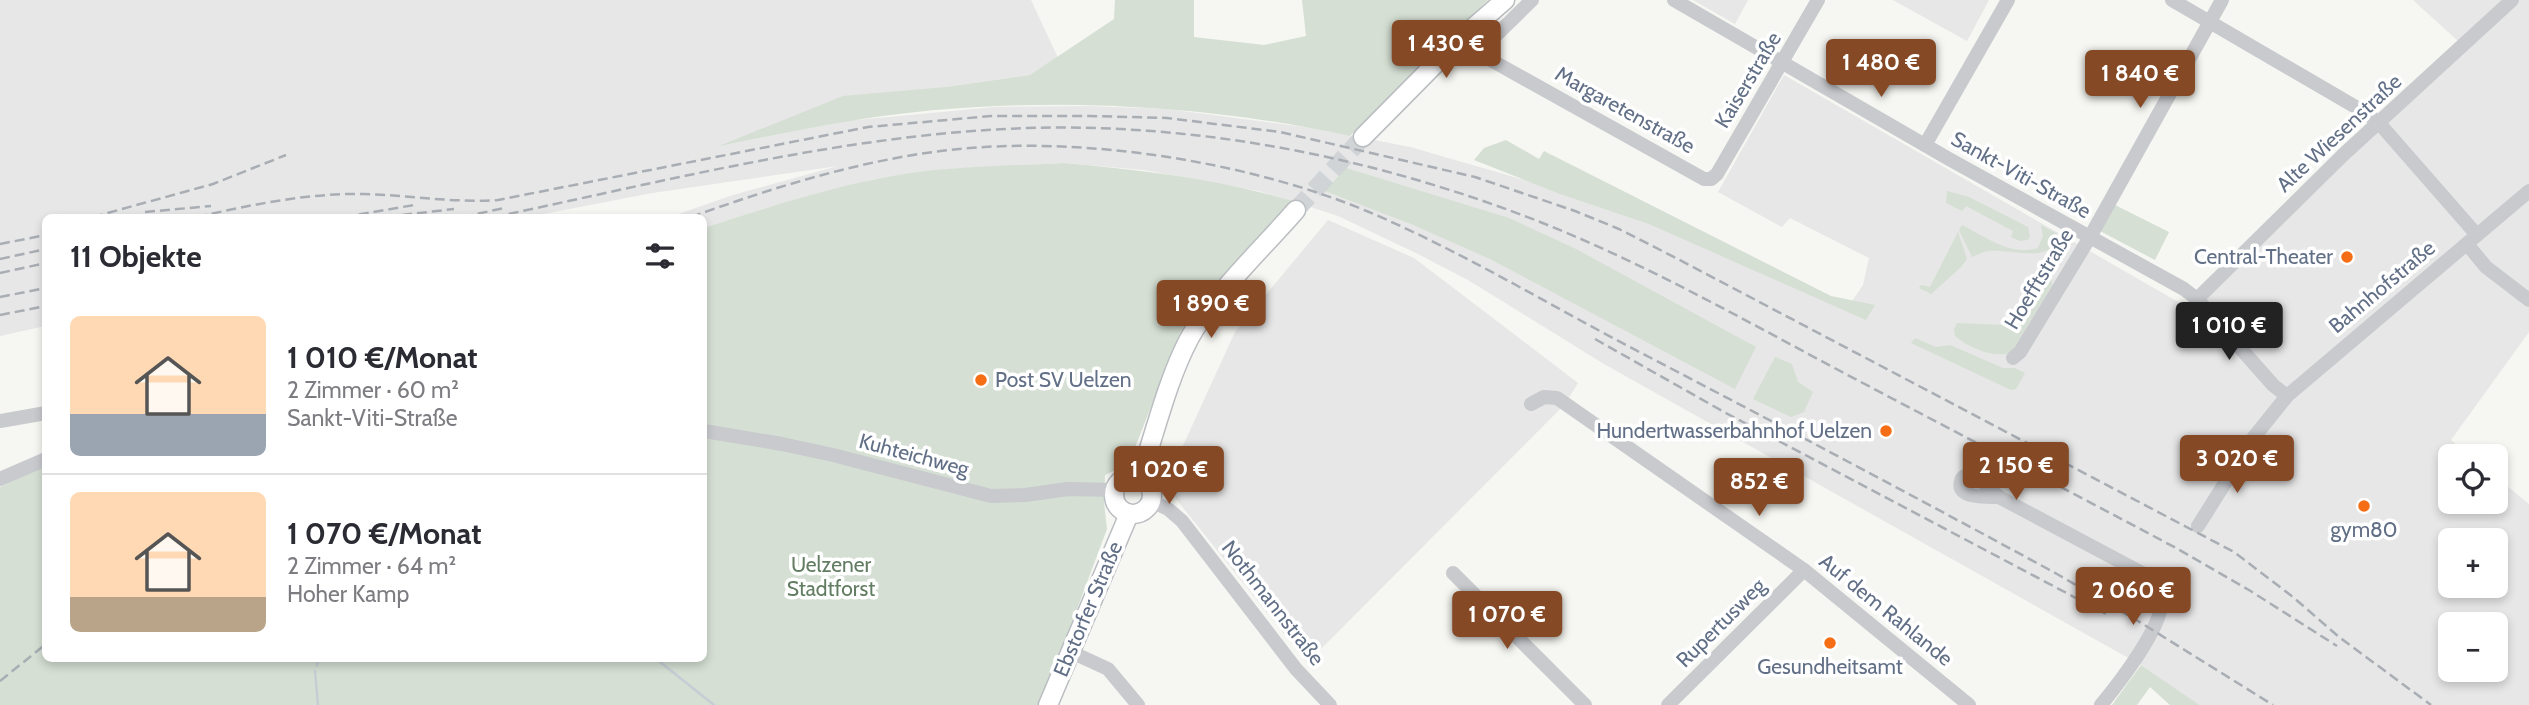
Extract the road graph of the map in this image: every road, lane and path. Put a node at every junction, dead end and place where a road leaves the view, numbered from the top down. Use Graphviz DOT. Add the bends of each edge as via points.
graph roads {
  1 [pos="1505,0"];
  2 [pos="1532,0"];
  3 [pos="1674,0"];
  4 [pos="1818,0"];
  5 [pos="2008,0"];
  6 [pos="2172,0"];
  7 [pos="2222,0"];
  8 [pos="2512,0"];
  9 [pos="2209,22"];
  10 [pos="1783,63"];
  11 [pos="2379,124"];
  12 [pos="1363,137"];
  13 [pos="1926,145"];
  14 [pos="1712,179"];
  15 [pos="2526,202"];
  16 [pos="1296,210"];
  17 [pos="2090,237"];
  18 [pos="2472,239"];
  19 [pos="2197,299"];
  20 [pos="2529,300"];
  21 [pos="2012,358"];
  22 [pos="2287,396"];
  23 [pos="1531,404"];
  24 [pos="42,413"];
  25 [pos="0,421"];
  26 [pos="707,432"];
  27 [pos="42,461"];
  28 [pos="1140,477"];
  29 [pos="0,479"];
  30 [pos="1115,490"];
  31 [pos="1999,497"];
  32 [pos="1151,501"];
  33 [pos="1129,513"];
  34 [pos="2198,526"];
  35 [pos="1804,570"];
  36 [pos="1453,573"];
  37 [pos="1069,651"];
  38 [pos="1048,705"];
  39 [pos="1138,705"];
  40 [pos="1331,705"];
  41 [pos="1585,705"];
  42 [pos="1668,705"];
  43 [pos="1969,705"];
  44 [pos="2101,705"];
  1 -- 12 [label="main road"];
  2 -- 14 [label="street, Margaretenstraße" via="1483,49 1489,59 1704,179"];
  3 -- 10 [label="street, Sankt-Viti-Straße"];
  4 -- 10 [label="street, Kaiserstraße"];
  5 -- 13 [label="street"];
  6 -- 9 [label="street"];
  7 -- 9 [label="street, Hoefftstraße"];
  8 -- 11 [label="street, Alte Wiesenstraße"];
  9 -- 11 [label="street" via="2346,100"];
  9 -- 17 [label="street, Hoefftstraße"];
  10 -- 13 [label="street, Sankt-Viti-Straße"];
  10 -- 14 [label="street, Kaiserstraße"];
  11 -- 18 [label="street"];
  11 -- 19 [label="street, Alte Wiesenstraße"];
  13 -- 17 [label="street, Sankt-Viti-Straße"];
  15 -- 18 [label="street, Bahnhofstraße"];
  16 -- 28 [label="main road" via="1210,308 1188,340"];
  17 -- 19 [label="street, Sankt-Viti-Straße"];
  17 -- 21 [label="street, Hoefftstraße"];
  18 -- 20 [label="street" via="2479,260"];
  18 -- 22 [label="street, Bahnhofstraße"];
  19 -- 22 [label="street, Sankt-Viti-Straße"];
  22 -- 34 [label="street, Bahnhofstraße" via="2254,437"];
  23 -- 35 [label="street, Auf dem Rahlande" via="1544,397 1557,398"];
  24 -- 25 [label="street"];
  26 -- 30 [label="street, Kuhteichweg" via="833,455 991,496"];
  27 -- 29 [label="street"];
  28 -- 30 [label="main road" via="1127,477"];
  28 -- 32 [label="main road" via="1150,487"];
  30 -- 33 [label="main road" via="1115,502"];
  31 -- 44 [label="street" via="2155,580 2161,589 2158,617"];
  32 -- 33 [label="main road" via="1142,511"];
  32 -- 40 [label="street, Nothmannstraße" via="1182,522 1296,669"];
  33 -- 37 [label="main road, Ebstorfer Straße"];
  35 -- 42 [label="street, Rupertusweg"];
  35 -- 43 [label="street, Auf dem Rahlande"];
  36 -- 41 [label="street"];
  37 -- 38 [label="main road, Ebstorfer Straße"];
  37 -- 39 [label="street" via="1108,669"];
}
